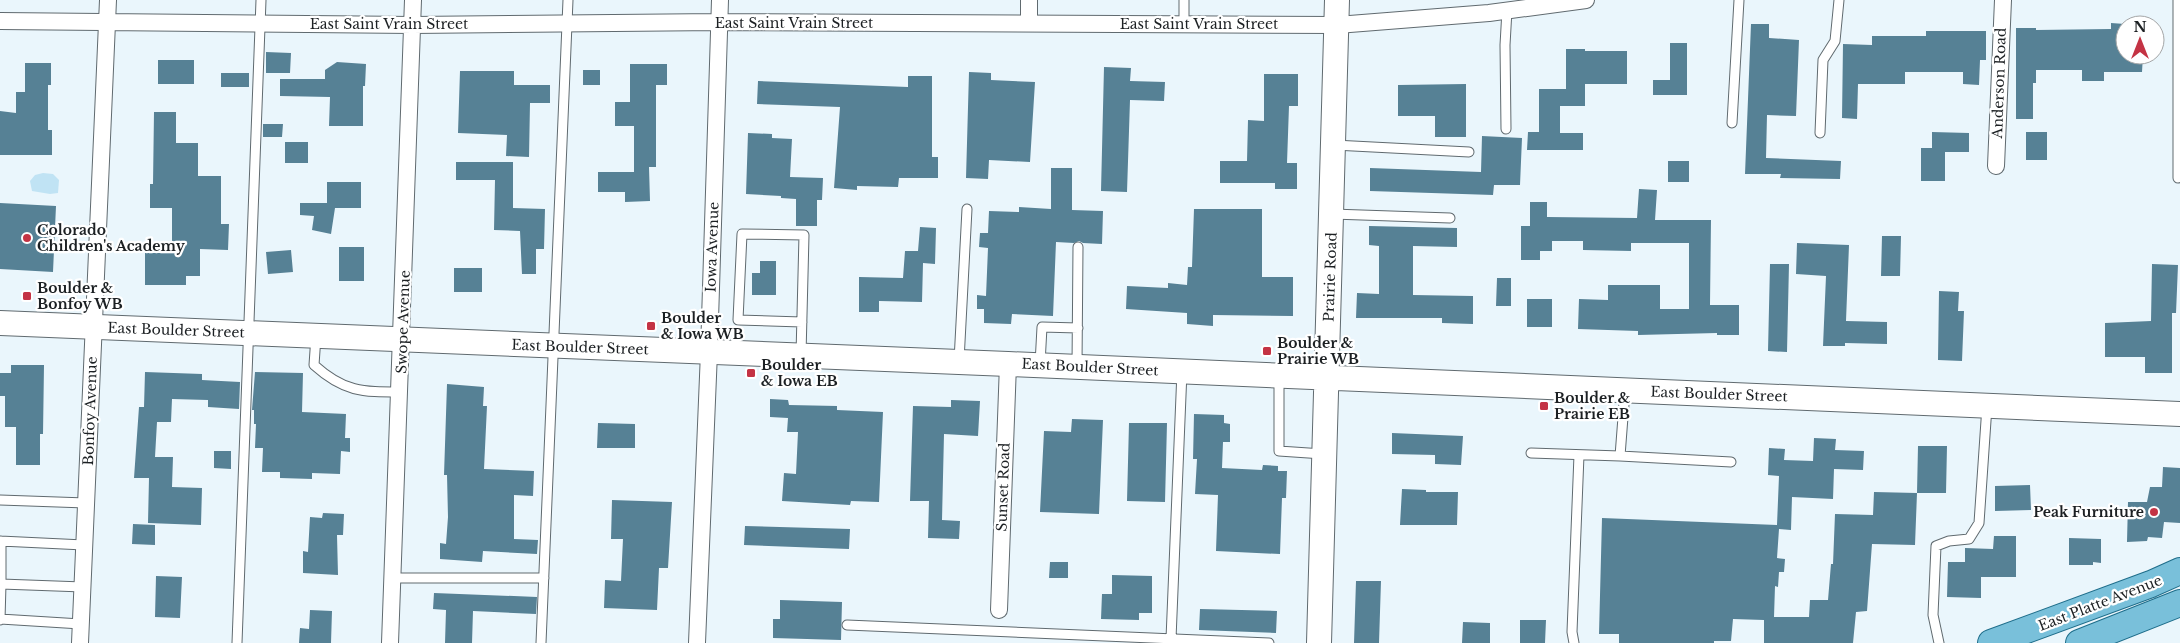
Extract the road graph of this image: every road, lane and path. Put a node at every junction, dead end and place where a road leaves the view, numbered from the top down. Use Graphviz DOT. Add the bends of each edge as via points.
graph roads {
  1 [pos="108,0"];
  2 [pos="261,0"];
  3 [pos="413,0"];
  4 [pos="568,0"];
  5 [pos="720,0"];
  6 [pos="1029,0"];
  7 [pos="1184,0"];
  8 [pos="1337,0"];
  9 [pos="1586,0"];
  10 [pos="1739,0"];
  11 [pos="1839,0"];
  12 [pos="2003,0"];
  13 [pos="2178,0"];
  14 [pos="1489,6"];
  15 [pos="1507,10"];
  16 [pos="0,21"];
  17 [pos="108,22"];
  18 [pos="719,22"];
  19 [pos="1029,23"];
  20 [pos="261,24"];
  21 [pos="568,24"];
  22 [pos="1184,24"];
  23 [pos="413,25"];
  24 [pos="1337,25"];
  25 [pos="1732,123"];
  26 [pos="1506,129"];
  27 [pos="1820,133"];
  28 [pos="1334,145"];
  29 [pos="1469,152"];
  30 [pos="1996,166"];
  31 [pos="2178,178"];
  32 [pos="967,209"];
  33 [pos="1332,214"];
  34 [pos="1450,218"];
  35 [pos="1078,247"];
  36 [pos="802,322"];
  37 [pos="0,323"];
  38 [pos="94,327"];
  39 [pos="1078,328"];
  40 [pos="248,333"];
  41 [pos="316,336"];
  42 [pos="402,339"];
  43 [pos="554,346"];
  44 [pos="709,352"];
  45 [pos="801,355"];
  46 [pos="959,362"];
  47 [pos="1008,364"];
  48 [pos="1040,365"];
  49 [pos="1077,367"];
  50 [pos="1182,371"];
  51 [pos="1279,376"];
  52 [pos="1326,377"];
  53 [pos="1625,390"];
  54 [pos="400,392"];
  55 [pos="1987,406"];
  56 [pos="2180,414"];
  57 [pos="1531,453"];
  58 [pos="1324,454"];
  59 [pos="1579,455"];
  60 [pos="1620,456"];
  61 [pos="1731,462"];
  62 [pos="0,500"];
  63 [pos="86,503"];
  64 [pos="1,541"];
  65 [pos="84,545"];
  66 [pos="2180,571"];
  67 [pos="393,578"];
  68 [pos="544,578"];
  69 [pos="1,584"];
  70 [pos="2151,584"];
  71 [pos="83,587"];
  72 [pos="2180,603"];
  73 [pos="999,610"];
  74 [pos="0,620"];
  75 [pos="81,624"];
  76 [pos="847,625"];
  77 [pos="2026,637"];
  78 [pos="1171,639"];
  79 [pos="2091,641"];
  80 [pos="80,643"];
  81 [pos="237,643"];
  82 [pos="390,643"];
  83 [pos="541,643"];
  84 [pos="697,643"];
  85 [pos="1269,643"];
  86 [pos="1319,643"];
  87 [pos="1574,643"];
  88 [pos="1939,643"];
  89 [pos="1991,643"];
  1 -- 17 [label="street, Bonfoy Avenue"];
  2 -- 20 [label="lane"];
  3 -- 23 [label="street, Swope Avenue"];
  4 -- 21 [label="lane"];
  5 -- 18 [label="street, Iowa Avenue"];
  6 -- 19 [label="street"];
  7 -- 22 [label="lane"];
  8 -- 24 [label="street, Prairie Road"];
  9 -- 15 [label="street, East Saint Vrain Street"];
  10 -- 25 [label="lane"];
  11 -- 27 [label="lane" via="1835,42 1823,60"];
  12 -- 30 [label="street, Anderson Road"];
  13 -- 31 [label="lane"];
  14 -- 15 [label="street, East Saint Vrain Street"];
  14 -- 24 [label="street, East Saint Vrain Street"];
  15 -- 26 [label="lane"];
  16 -- 17 [label="street, East Saint Vrain Street"];
  17 -- 20 [label="street, East Saint Vrain Street"];
  17 -- 38 [label="street, Bonfoy Avenue"];
  18 -- 19 [label="street, East Saint Vrain Street"];
  18 -- 21 [label="street, East Saint Vrain Street"];
  18 -- 44 [label="street, Iowa Avenue"];
  19 -- 22 [label="street, East Saint Vrain Street"];
  20 -- 23 [label="street, East Saint Vrain Street"];
  20 -- 40 [label="lane"];
  21 -- 23 [label="street, East Saint Vrain Street"];
  21 -- 43 [label="lane"];
  22 -- 24 [label="street, East Saint Vrain Street"];
  23 -- 42 [label="street, Swope Avenue"];
  24 -- 28 [label="street, Prairie Road"];
  28 -- 29 [label="lane"];
  28 -- 33 [label="street, Prairie Road"];
  32 -- 46 [label="lane"];
  33 -- 34 [label="lane"];
  33 -- 52 [label="street, Prairie Road"];
  35 -- 39 [label="lane"];
  36 -- 36 [label="lane" via="804,235 742,234 738,320"];
  36 -- 45 [label="lane"];
  37 -- 38 [label="street, East Boulder Street"];
  38 -- 40 [label="street, East Boulder Street"];
  38 -- 63 [label="street, Bonfoy Avenue"];
  39 -- 48 [label="lane" via="1042,328"];
  39 -- 49 [label="lane"];
  40 -- 41 [label="street, East Boulder Street"];
  40 -- 81 [label="lane"];
  41 -- 42 [label="street, East Boulder Street"];
  41 -- 54 [label="lane" via="314,365 329,378 348,388"];
  42 -- 43 [label="street, East Boulder Street"];
  42 -- 54 [label="street, Swope Avenue"];
  43 -- 44 [label="street, East Boulder Street"];
  43 -- 68 [label="lane"];
  44 -- 45 [label="street, East Boulder Street"];
  44 -- 84 [label="street, Iowa Avenue"];
  45 -- 46 [label="street, East Boulder Street"];
  46 -- 47 [label="street, East Boulder Street"];
  47 -- 48 [label="street, East Boulder Street"];
  47 -- 73 [label="street, Sunset Road"];
  48 -- 49 [label="street, East Boulder Street"];
  49 -- 50 [label="street, East Boulder Street"];
  50 -- 51 [label="street, East Boulder Street"];
  50 -- 78 [label="lane"];
  51 -- 52 [label="street, East Boulder Street"];
  51 -- 58 [label="lane" via="1279,451"];
  52 -- 53 [label="street, East Boulder Street"];
  52 -- 58 [label="street, Prairie Road"];
  53 -- 55 [label="street, East Boulder Street"];
  53 -- 60 [label="lane"];
  54 -- 67 [label="street, Swope Avenue"];
  55 -- 56 [label="street, East Boulder Street"];
  55 -- 88 [label="lane" via="1979,523 1969,539 1936,546 1934,615"];
  57 -- 59 [label="lane"];
  58 -- 86 [label="street, Prairie Road"];
  59 -- 60 [label="lane"];
  59 -- 87 [label="lane"];
  60 -- 61 [label="lane"];
  62 -- 63 [label="lane"];
  63 -- 65 [label="street, Bonfoy Avenue"];
  64 -- 65 [label="lane"];
  64 -- 69 [label="lane"];
  65 -- 71 [label="street, Bonfoy Avenue"];
  66 -- 70 [label="main road, East Platte Avenue"];
  67 -- 68 [label="lane"];
  67 -- 82 [label="street, Swope Avenue"];
  68 -- 83 [label="lane"];
  69 -- 71 [label="lane"];
  69 -- 74 [label="lane"];
  70 -- 77 [label="main road, East Platte Avenue"];
  70 -- 79 [label="main road" via="2150,591 2141,602 2104,620"];
  71 -- 75 [label="street, Bonfoy Avenue"];
  72 -- 79 [label="main road, East Platte Avenue"];
  74 -- 75 [label="lane"];
  75 -- 80 [label="street, Bonfoy Avenue"];
  76 -- 78 [label="lane"];
  77 -- 89 [label="main road, East Platte Avenue"];
  78 -- 85 [label="lane"];
}
